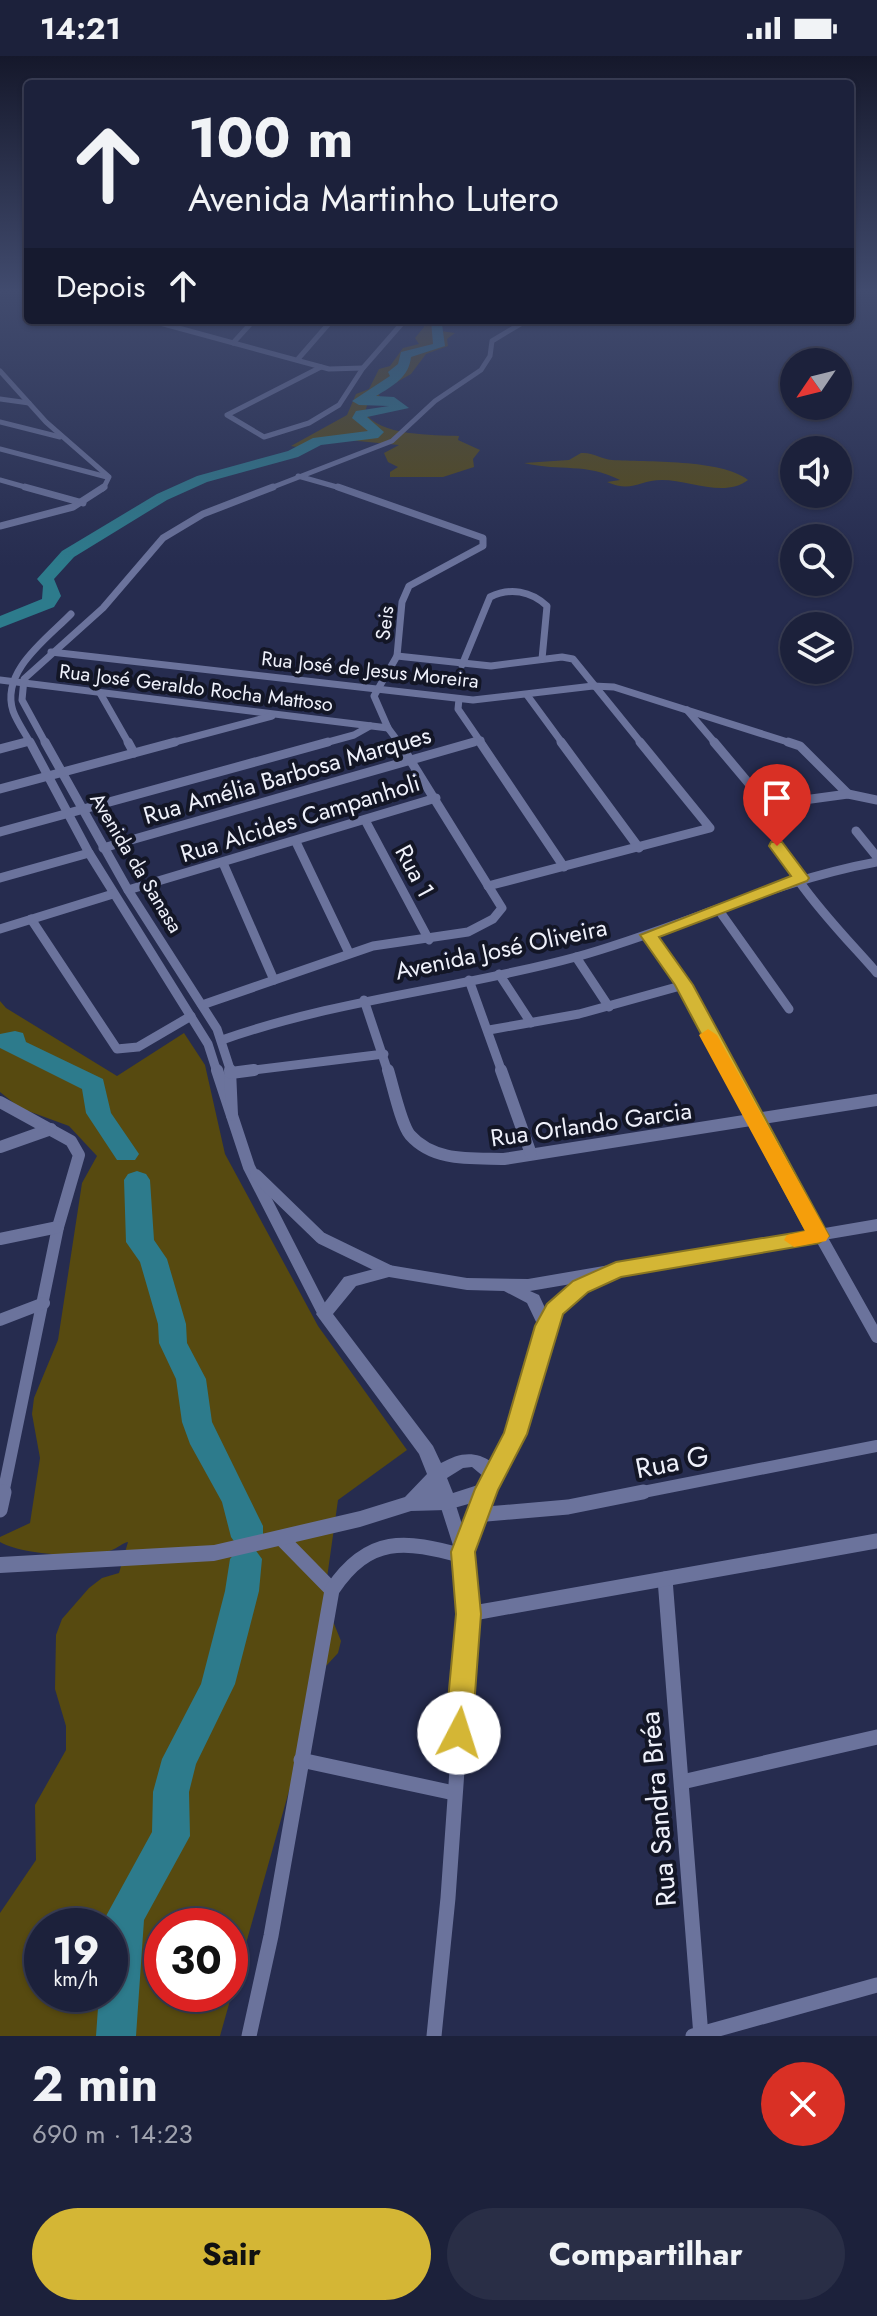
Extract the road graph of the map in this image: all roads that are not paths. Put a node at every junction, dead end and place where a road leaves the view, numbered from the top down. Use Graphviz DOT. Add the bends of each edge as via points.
graph roads {
  1 [pos="10,382"];
  2 [pos="290,382"];
  3 [pos="354,382"];
  4 [pos="463,382"];
  5 [pos="0,399"];
  6 [pos="29,403"];
  7 [pos="0,422"];
  8 [pos="46,422"];
  9 [pos="27,429"];
  10 [pos="64,438"];
  11 [pos="0,449"];
  12 [pos="89,459"];
  13 [pos="69,467"];
  14 [pos="297,476"];
  15 [pos="109,477"];
  16 [pos="0,480"];
  17 [pos="83,503"];
  18 [pos="0,526"];
  19 [pos="71,614"];
  20 [pos="51,652"];
  21 [pos="397,656"];
  22 [pos="542,659"];
  23 [pos="462,665"];
  24 [pos="0,680"];
  25 [pos="11,683"];
  26 [pos="24,684"];
  27 [pos="593,686"];
  28 [pos="376,690"];
  29 [pos="100,693"];
  30 [pos="527,695"];
  31 [pos="459,699"];
  32 [pos="686,708"];
  33 [pos="12,709"];
  34 [pos="0,712"];
  35 [pos="279,714"];
  36 [pos="370,726"];
  37 [pos="388,728"];
  38 [pos="481,740"];
  39 [pos="30,741"];
  40 [pos="0,749"];
  41 [pos="134,753"];
  42 [pos="412,759"];
  43 [pos="63,773"];
  44 [pos="48,777"];
  45 [pos="0,789"];
  46 [pos="848,794"];
  47 [pos="436,798"];
  48 [pos="877,800"];
  49 [pos="82,810"];
  50 [pos="765,812"];
  51 [pos="70,814"];
  52 [pos="365,820"];
  53 [pos="856,831"];
  54 [pos="0,832"];
  55 [pos="296,842"];
  56 [pos="103,848"];
  57 [pos="639,848"];
  58 [pos="89,853"];
  59 [pos="877,860"];
  60 [pos="223,863"];
  61 [pos="564,867"];
  62 [pos="0,878"];
  63 [pos="801,878"];
  64 [pos="488,886"];
  65 [pos="128,890"];
  66 [pos="113,894"];
  67 [pos="718,909"];
  68 [pos="31,919"];
  69 [pos="0,929"];
  70 [pos="649,935"];
  71 [pos="429,940"];
  72 [pos="349,953"];
  73 [pos="576,957"];
  74 [pos="877,973"];
  75 [pos="499,974"];
  76 [pos="274,980"];
  77 [pos="469,980"];
  78 [pos="684,985"];
  79 [pos="364,1000"];
  80 [pos="202,1005"];
  81 [pos="609,1007"];
  82 [pos="789,1009"];
  83 [pos="191,1016"];
  84 [pos="531,1023"];
  85 [pos="489,1030"];
  86 [pos="222,1040"];
  87 [pos="384,1054"];
  88 [pos="231,1073"];
  89 [pos="877,1100"];
  90 [pos="0,1102"];
  91 [pos="232,1115"];
  92 [pos="756,1121"];
  93 [pos="51,1129"];
  94 [pos="0,1147"];
  95 [pos="531,1154"];
  96 [pos="249,1167"];
  97 [pos="306,1225"];
  98 [pos="877,1225"];
  99 [pos="58,1227"];
  100 [pos="282,1234"];
  101 [pos="819,1236"];
  102 [pos="0,1239"];
  103 [pos="616,1270"];
  104 [pos="389,1271"];
  105 [pos="501,1283"];
  106 [pos="44,1303"];
  107 [pos="324,1314"];
  108 [pos="0,1320"];
  109 [pos="546,1326"];
  110 [pos="877,1337"];
  111 [pos="877,1446"];
  112 [pos="437,1471"];
  113 [pos="490,1482"];
  114 [pos="447,1502"];
  115 [pos="411,1503"];
  116 [pos="0,1510"];
  117 [pos="475,1515"];
  118 [pos="281,1538"];
  119 [pos="877,1541"];
  120 [pos="463,1554"];
  121 [pos="0,1565"];
  122 [pos="665,1579"];
  123 [pos="332,1590"];
  124 [pos="468,1614"];
  125 [pos="877,1737"];
  126 [pos="301,1760"];
  127 [pos="682,1782"];
  128 [pos="454,1793"];
  129 [pos="877,1985"];
  130 [pos="699,2035"];
  131 [pos="249,2036"];
  132 [pos="434,2036"];
  1 -- 6 [label="street"];
  2 -- 3 [label="street" via="227,413 264,437 273,437 339,405"];
  4 -- 14 [label="street" via="392,441"];
  5 -- 6 [label="street"];
  6 -- 8 [label="street"];
  7 -- 9 [label="street"];
  8 -- 9 [label="street"];
  8 -- 10 [label="street"];
  9 -- 10 [label="street"];
  10 -- 12 [label="street"];
  11 -- 13 [label="street"];
  12 -- 13 [label="street"];
  12 -- 15 [label="street"];
  13 -- 15 [label="street"];
  14 -- 20 [label="street" via="172,532 103,608"];
  14 -- 21 [label="street, Seis" via="483,538 483,546 422,576 406,593"];
  15 -- 17 [label="street" via="106,487"];
  16 -- 17 [label="street"];
  17 -- 18 [label="street"];
  19 -- 25 [label="street"];
  20 -- 26 [label="street" via="27,673"];
  20 -- 28 [label="street, Rua José de Jesus Moreira"];
  21 -- 23 [label="street"];
  21 -- 28 [label="street, Seis"];
  22 -- 23 [label="street"];
  22 -- 23 [label="street" via="547,606 540,597 512,591 490,597"];
  22 -- 27 [label="street" via="573,659"];
  24 -- 25 [label="street, Rua José Geraldo Rocha Mattoso"];
  25 -- 26 [label="street, Rua José Geraldo Rocha Mattoso"];
  25 -- 33 [label="street, Avenida da Sanasa"];
  26 -- 29 [label="street, Rua José Geraldo Rocha Mattoso"];
  26 -- 43 [label="street, Avenida da Sanasa" via="22,700"];
  27 -- 30 [label="street, Rua José de Jesus Moreira"];
  27 -- 32 [label="street, Rua José de Jesus Moreira" via="634,691"];
  27 -- 57 [label="street" via="710,828"];
  28 -- 31 [label="street, Rua José de Jesus Moreira"];
  28 -- 37 [label="street" via="374,703"];
  29 -- 35 [label="street, Rua José Geraldo Rocha Mattoso"];
  29 -- 41 [label="street"];
  30 -- 31 [label="street, Rua José de Jesus Moreira"];
  30 -- 57 [label="street"];
  31 -- 38 [label="street" via="458,709"];
  32 -- 46 [label="street, Rua José de Jesus Moreira" via="800,746"];
  32 -- 50 [label="street"];
  33 -- 34 [label="street"];
  33 -- 39 [label="street, Avenida da Sanasa"];
  35 -- 36 [label="street, Rua José Geraldo Rocha Mattoso"];
  35 -- 41 [label="street"];
  36 -- 37 [label="street, Rua José Geraldo Rocha Mattoso"];
  36 -- 49 [label="street" via="354,735"];
  37 -- 42 [label="street"];
  38 -- 42 [label="street, Rua Amélia Barbosa Marques"];
  38 -- 61 [label="street"];
  39 -- 40 [label="street"];
  39 -- 44 [label="street, Avenida da Sanasa"];
  41 -- 43 [label="street"];
  42 -- 47 [label="street"];
  42 -- 56 [label="street, Rua Amélia Barbosa Marques"];
  43 -- 44 [label="street"];
  43 -- 49 [label="street, Avenida da Sanasa"];
  44 -- 45 [label="street"];
  44 -- 51 [label="street, Avenida da Sanasa"];
  46 -- 48 [label="street"];
  46 -- 50 [label="street"];
  47 -- 52 [label="street, Rua Alcides Campanholi"];
  47 -- 64 [label="street"];
  49 -- 51 [label="street"];
  49 -- 56 [label="street, Avenida da Sanasa"];
  50 -- 63 [label="street" via="772,834"];
  51 -- 54 [label="street"];
  51 -- 58 [label="street, Avenida da Sanasa"];
  52 -- 55 [label="street, Rua Alcides Campanholi"];
  52 -- 71 [label="street, Rua 1"];
  53 -- 59 [label="street"];
  55 -- 60 [label="street, Rua Alcides Campanholi"];
  55 -- 72 [label="street"];
  56 -- 65 [label="street, Avenida da Sanasa"];
  57 -- 61 [label="street"];
  58 -- 62 [label="street"];
  58 -- 66 [label="street, Avenida da Sanasa"];
  59 -- 63 [label="street, Avenida José Oliveira"];
  60 -- 65 [label="street, Rua Alcides Campanholi"];
  60 -- 76 [label="street"];
  61 -- 64 [label="street"];
  63 -- 67 [label="street, Avenida José Oliveira"];
  63 -- 74 [label="street"];
  64 -- 71 [label="street" via="502,908 496,918 481,928"];
  65 -- 80 [label="street, Avenida da Sanasa"];
  66 -- 68 [label="street"];
  66 -- 83 [label="street, Avenida da Sanasa"];
  67 -- 70 [label="street, Avenida José Oliveira"];
  67 -- 82 [label="street"];
  68 -- 69 [label="street"];
  68 -- 83 [label="street" via="117,1049 138,1047"];
  70 -- 73 [label="street, Avenida José Oliveira"];
  70 -- 78 [label="street"];
  71 -- 72 [label="street" via="396,940"];
  72 -- 76 [label="street"];
  73 -- 75 [label="street, Avenida José Oliveira"];
  73 -- 81 [label="street"];
  75 -- 77 [label="street, Avenida José Oliveira"];
  75 -- 84 [label="street"];
  76 -- 80 [label="street"];
  77 -- 79 [label="street, Avenida José Oliveira"];
  77 -- 85 [label="street"];
  78 -- 81 [label="street"];
  78 -- 92 [label="street"];
  79 -- 86 [label="street, Avenida José Oliveira"];
  79 -- 87 [label="street, Rua Orlando Garcia"];
  80 -- 86 [label="street, Avenida da Sanasa"];
  81 -- 84 [label="street"];
  83 -- 91 [label="street, Avenida da Sanasa" via="208,1044"];
  84 -- 85 [label="street"];
  85 -- 95 [label="street"];
  86 -- 88 [label="street, Avenida da Sanasa"];
  87 -- 88 [label="street"];
  87 -- 95 [label="street, Rua Orlando Garcia" via="409,1134 420,1144 451,1158"];
  88 -- 91 [label="street, Avenida da Sanasa"];
  89 -- 92 [label="street, Rua Orlando Garcia"];
  90 -- 93 [label="street"];
  91 -- 96 [label="street"];
  92 -- 95 [label="street, Rua Orlando Garcia"];
  92 -- 101 [label="street"];
  93 -- 94 [label="street"];
  93 -- 99 [label="street" via="71,1141 79,1155"];
  96 -- 97 [label="street"];
  96 -- 100 [label="street"];
  97 -- 100 [label="street"];
  97 -- 104 [label="street" via="339,1248"];
  98 -- 101 [label="street"];
  99 -- 102 [label="street"];
  99 -- 106 [label="street"];
  100 -- 107 [label="street"];
  101 -- 103 [label="street"];
  101 -- 110 [label="street"];
  103 -- 105 [label="street" via="553,1282"];
  103 -- 109 [label="street" via="565,1297"];
  104 -- 105 [label="street" via="467,1284"];
  104 -- 107 [label="street" via="350,1281"];
  105 -- 109 [label="street" via="533,1299"];
  106 -- 108 [label="street"];
  106 -- 116 [label="street"];
  107 -- 112 [label="street" via="407,1421"];
  109 -- 113 [label="street" via="524,1411"];
  111 -- 117 [label="street, Rua G" via="568,1507"];
  112 -- 113 [label="street" via="456,1462 473,1462 489,1469"];
  112 -- 114 [label="street"];
  112 -- 115 [label="street"];
  113 -- 114 [label="street"];
  113 -- 117 [label="street"];
  114 -- 115 [label="street"];
  114 -- 120 [label="street"];
  115 -- 118 [label="street"];
  117 -- 120 [label="street"];
  118 -- 121 [label="street" via="214,1553"];
  118 -- 123 [label="street"];
  119 -- 122 [label="street"];
  120 -- 123 [label="street" via="424,1545 369,1551 345,1567"];
  120 -- 124 [label="street"];
  122 -- 124 [label="street"];
  122 -- 127 [label="street, Rua Sandra Bréa"];
  123 -- 126 [label="street"];
  124 -- 128 [label="street"];
  125 -- 127 [label="street"];
  126 -- 128 [label="street"];
  126 -- 131 [label="street"];
  127 -- 130 [label="street, Rua Sandra Bréa"];
  128 -- 132 [label="street"];
  129 -- 130 [label="street"];
}
